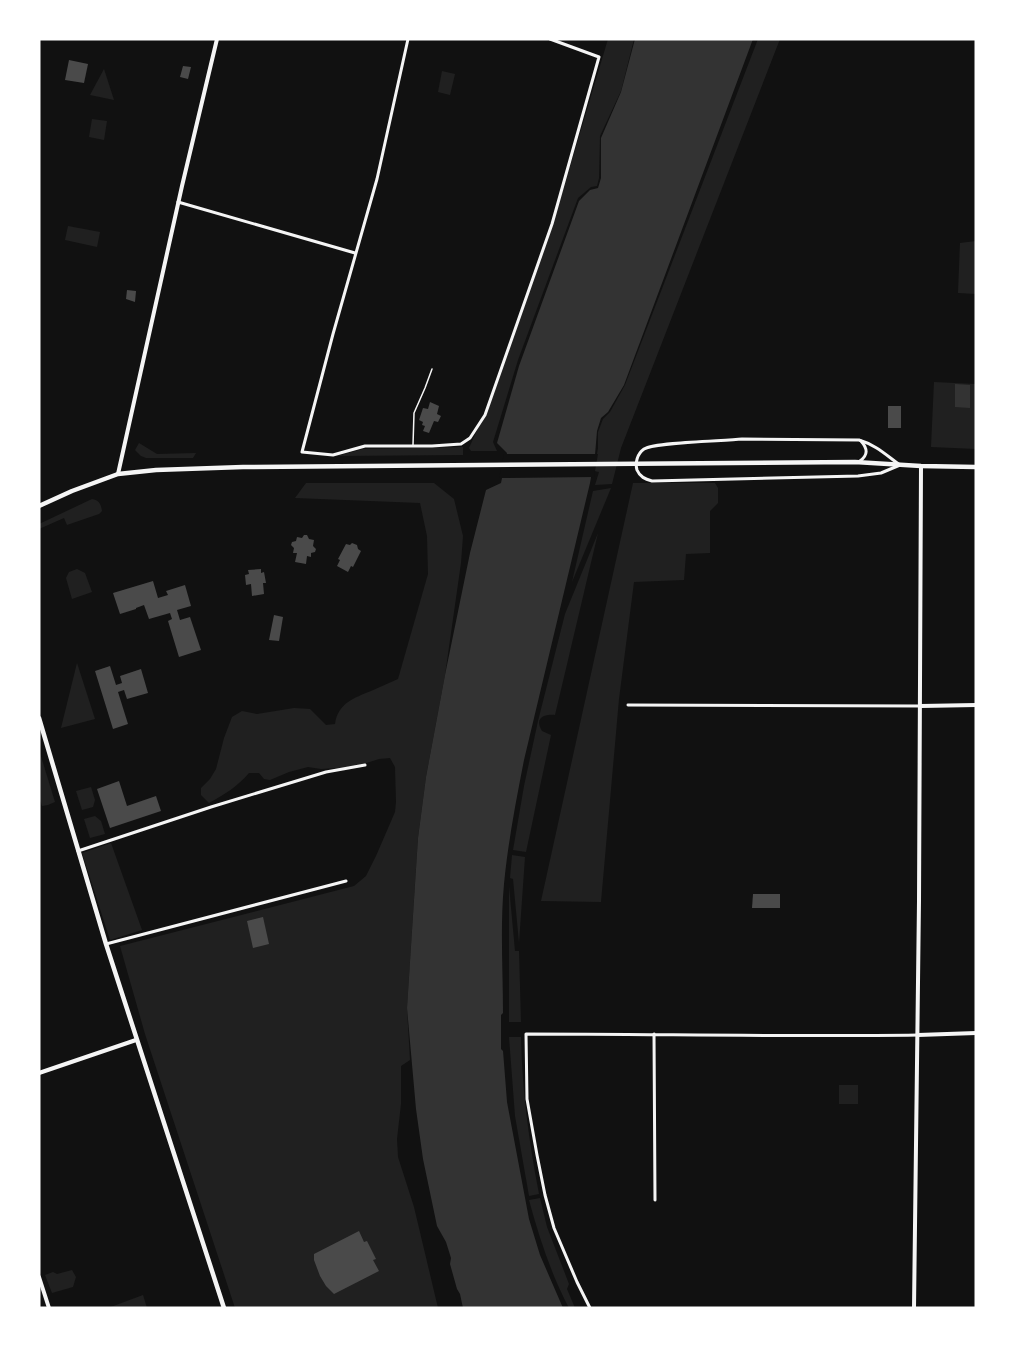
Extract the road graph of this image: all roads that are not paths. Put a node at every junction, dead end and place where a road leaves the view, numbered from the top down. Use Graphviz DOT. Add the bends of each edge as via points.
graph roads {
  1 [pos="217,39"];
  2 [pos="408,39"];
  3 [pos="550,39"];
  4 [pos="178,202"];
  5 [pos="356,253"];
  6 [pos="432,369"];
  7 [pos="859,440"];
  8 [pos="413,446"];
  9 [pos="858,462"];
  10 [pos="900,465"];
  11 [pos="921,466"];
  12 [pos="976,467"];
  13 [pos="118,474"];
  14 [pos="39,506"];
  15 [pos="628,705"];
  16 [pos="976,705"];
  17 [pos="921,706"];
  18 [pos="39,718"];
  19 [pos="365,765"];
  20 [pos="78,851"];
  21 [pos="345,881"];
  22 [pos="106,944"];
  23 [pos="654,1034"];
  24 [pos="976,1034"];
  25 [pos="918,1035"];
  26 [pos="136,1040"];
  27 [pos="39,1073"];
  28 [pos="656,1200"];
  29 [pos="39,1277"];
  30 [pos="49,1308"];
  31 [pos="224,1308"];
  32 [pos="590,1308"];
  33 [pos="914,1308"];
  1 -- 4 [label="street"];
  2 -- 5 [label="street"];
  3 -- 8 [label="street" via="599,57 552,224 485,415 471,438 461,444"];
  4 -- 5 [label="street"];
  4 -- 13 [label="street"];
  5 -- 8 [label="street" via="302,452 333,455 365,446"];
  6 -- 8 [label="lane" via="414,413"];
  7 -- 9 [label="street" via="867,455"];
  7 -- 10 [label="street" via="871,443"];
  7 -- 10 [label="street" via="742,439 667,444 643,450 636,464 640,475 652,481 858,476"];
  9 -- 10 [label="main road"];
  9 -- 13 [label="main road" via="243,467"];
  10 -- 11 [label="main road"];
  11 -- 12 [label="main road"];
  11 -- 17 [label="street"];
  13 -- 14 [label="main road"];
  15 -- 17 [label="street"];
  16 -- 17 [label="street"];
  17 -- 25 [label="street"];
  18 -- 20 [label="main road"];
  19 -- 20 [label="street" via="326,772"];
  20 -- 22 [label="main road"];
  21 -- 22 [label="street"];
  22 -- 26 [label="main road"];
  23 -- 25 [label="street"];
  23 -- 28 [label="street"];
  23 -- 32 [label="street" via="526,1034 527,1099 545,1195 554,1228"];
  24 -- 25 [label="street"];
  25 -- 33 [label="street"];
  26 -- 27 [label="street"];
  26 -- 31 [label="main road"];
  29 -- 30 [label="street"];
}
